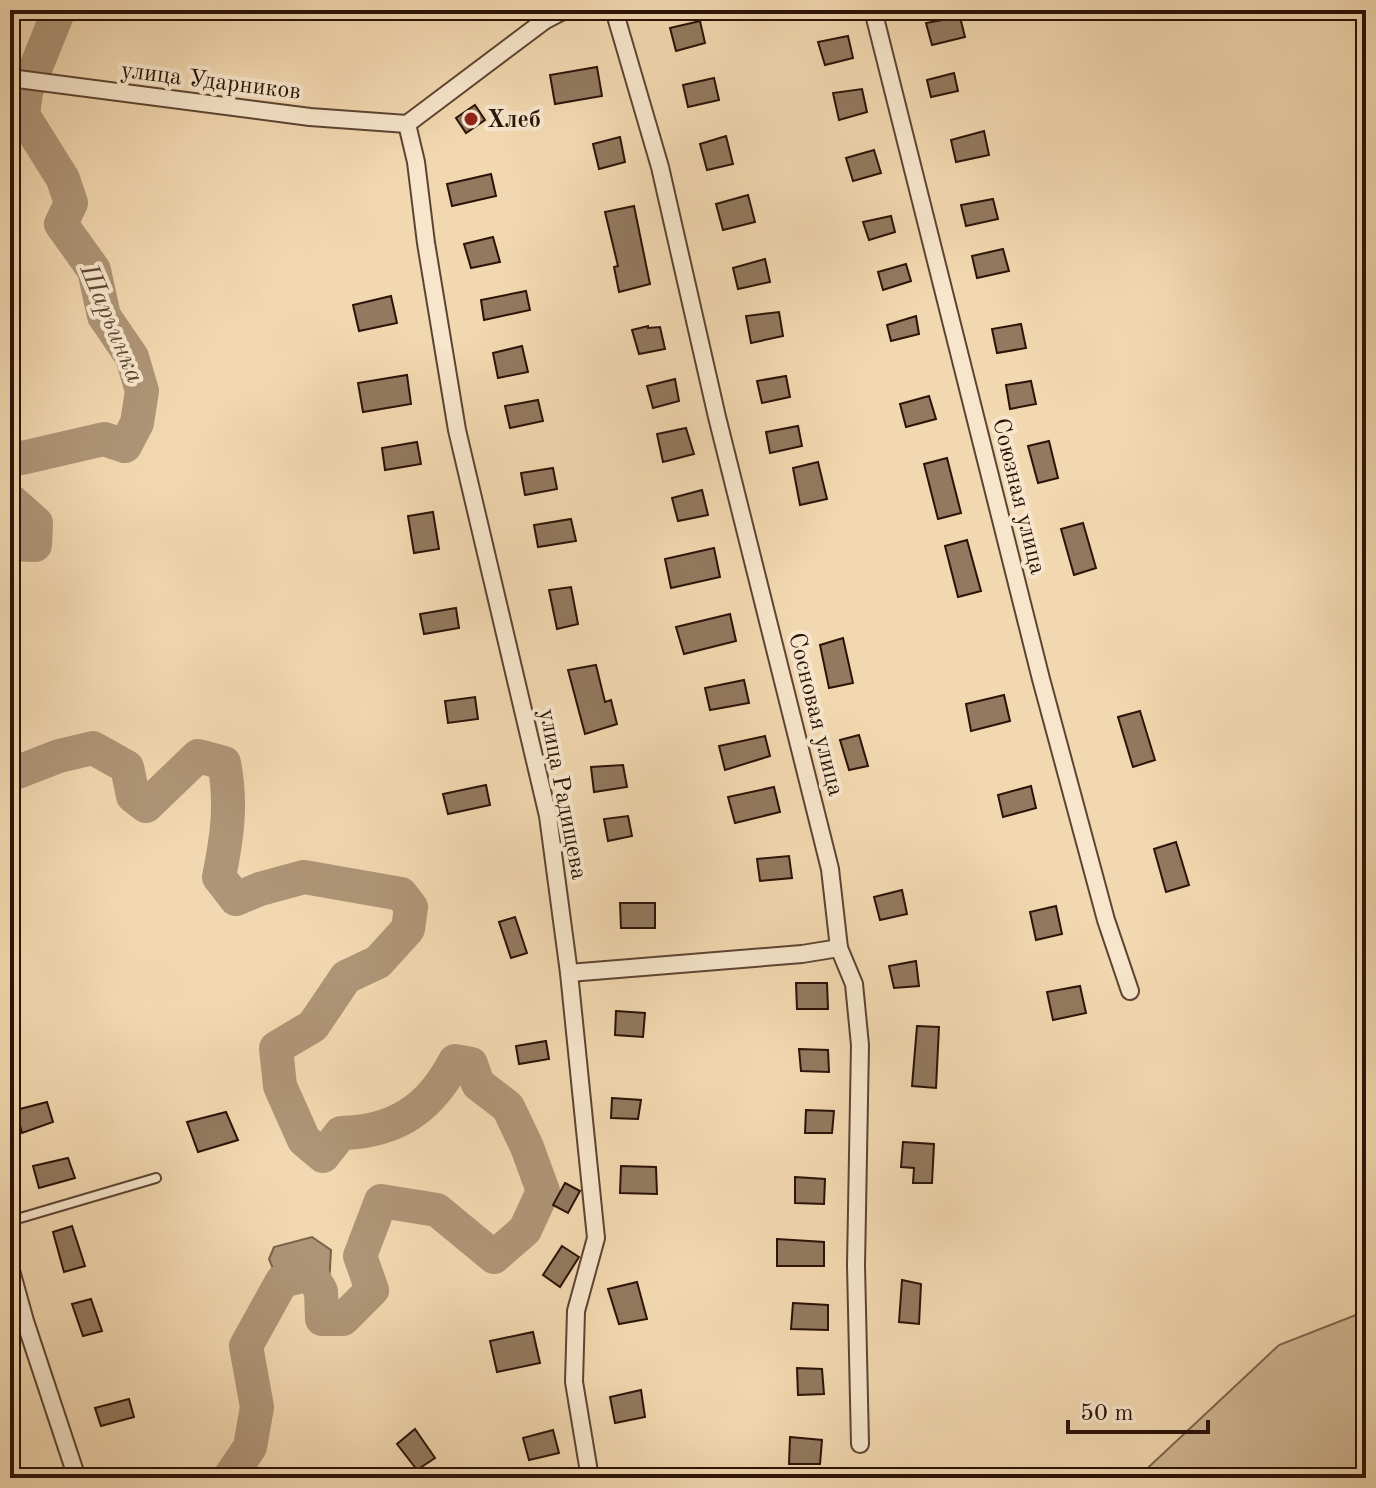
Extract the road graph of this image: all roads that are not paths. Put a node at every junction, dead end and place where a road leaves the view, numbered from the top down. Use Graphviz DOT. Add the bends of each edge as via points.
graph roads {
  1 [pos="565,10"];
  2 [pos="614,10"];
  3 [pos="873,10"];
  4 [pos="15,79"];
  5 [pos="407,124"];
  6 [pos="839,948"];
  7 [pos="569,973"];
  8 [pos="1130,991"];
  9 [pos="156,1178"];
  10 [pos="10,1221"];
  11 [pos="10,1267"];
  12 [pos="860,1444"];
  13 [pos="74,1469"];
  14 [pos="590,1478"];
  1 -- 5 [label="street"];
  2 -- 6 [label="street, Сосновая улица" via="660,167 830,869"];
  3 -- 8 [label="street, Союзная улица" via="1041,679"];
  4 -- 5 [label="street, улица Ударников" via="310,117"];
  5 -- 7 [label="street, улица Радищева" via="457,430 548,816"];
  6 -- 7 [label="street"];
  6 -- 12 [label="street, Сосновая улица" via="854,984 860,1045"];
  7 -- 14 [label="street, улица Радищева" via="596,1238 576,1311 574,1382"];
  9 -- 10 [label="lane"];
  11 -- 13 [label="street"];
}
